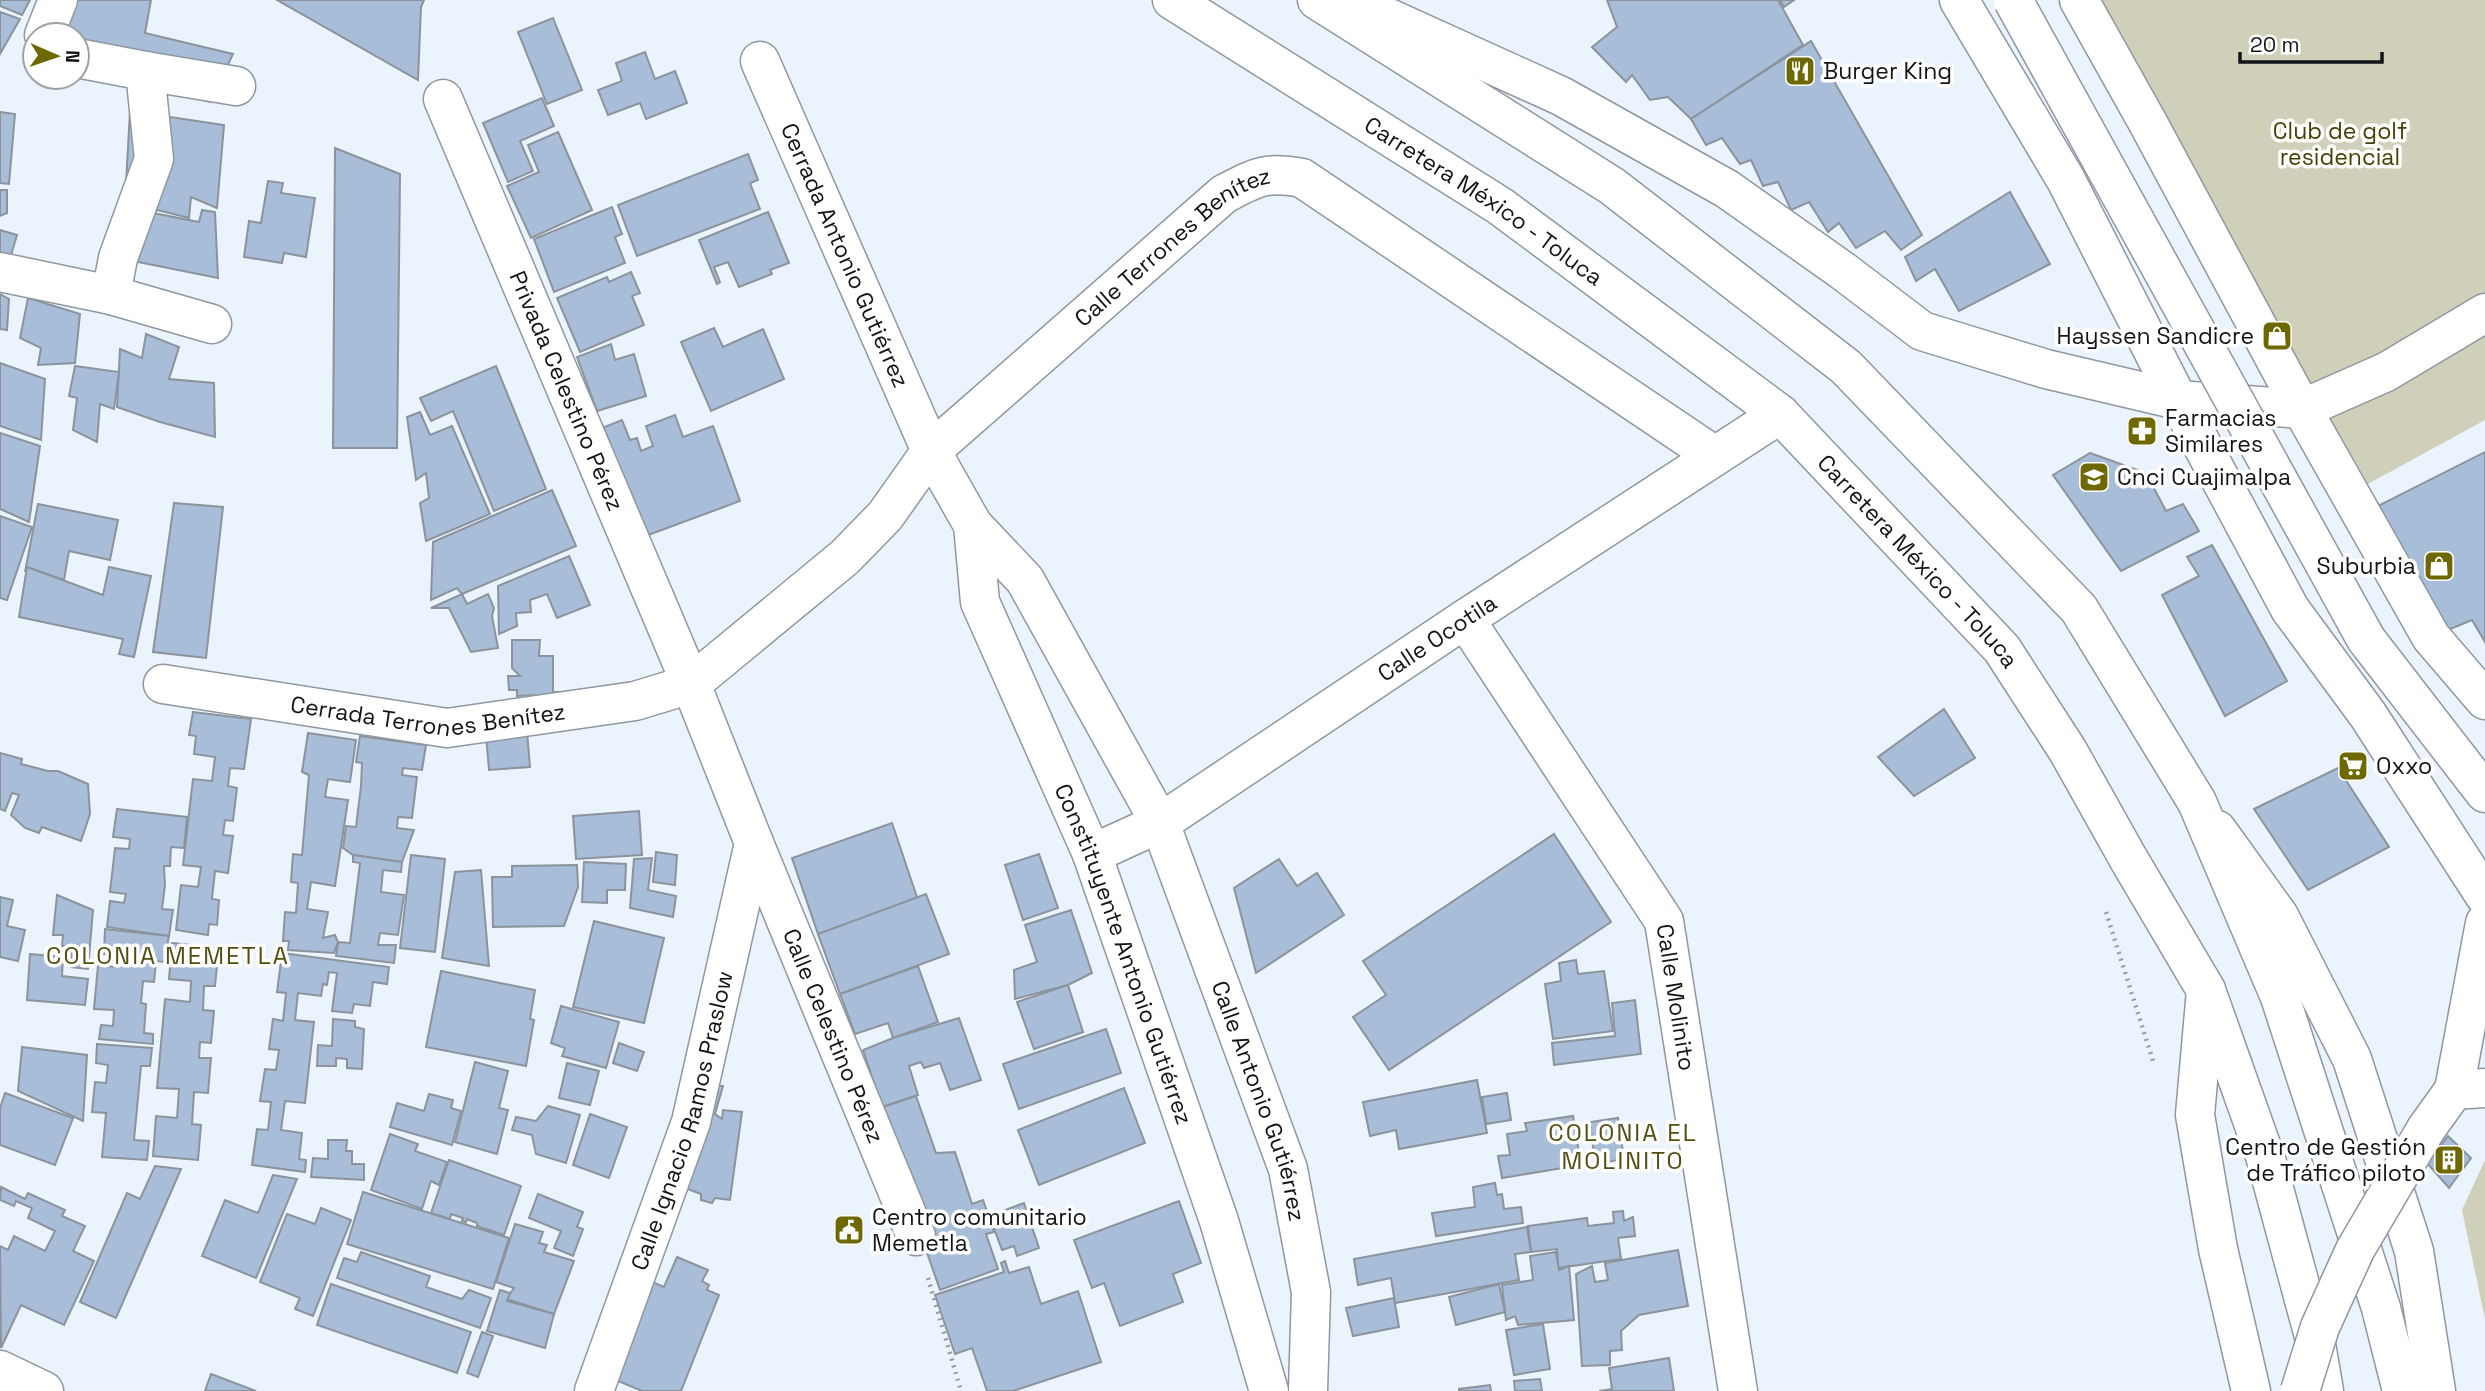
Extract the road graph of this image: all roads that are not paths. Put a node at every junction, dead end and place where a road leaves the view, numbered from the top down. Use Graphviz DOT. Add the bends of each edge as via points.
graph roads {
  1 [pos="58,0"];
  2 [pos="1172,0"];
  3 [pos="1317,0"];
  4 [pos="1349,0"];
  5 [pos="1959,0"];
  6 [pos="2013,0"];
  7 [pos="2079,0"];
  8 [pos="50,21"];
  9 [pos="91,61"];
  10 [pos="760,61"];
  11 [pos="145,71"];
  12 [pos="236,86"];
  13 [pos="443,99"];
  14 [pos="0,272"];
  15 [pos="111,295"];
  16 [pos="2485,313"];
  17 [pos="212,324"];
  18 [pos="2178,400"];
  19 [pos="2302,409"];
  20 [pos="1780,414"];
  21 [pos="931,451"];
  22 [pos="1715,456"];
  23 [pos="972,525"];
  24 [pos="1465,619"];
  25 [pos="163,684"];
  26 [pos="691,684"];
  27 [pos="2485,700"];
  28 [pos="2485,793"];
  29 [pos="2197,802"];
  30 [pos="1160,823"];
  31 [pos="754,843"];
  32 [pos="1092,854"];
  33 [pos="2485,896"];
  34 [pos="2485,923"];
  35 [pos="2206,990"];
  36 [pos="2470,1089"];
  37 [pos="916,1236"];
  38 [pos="0,1370"];
  39 [pos="44,1391"];
  40 [pos="594,1391"];
  41 [pos="1269,1391"];
  42 [pos="1308,1391"];
  43 [pos="1738,1391"];
  44 [pos="2251,1391"];
  45 [pos="2300,1391"];
  46 [pos="2324,1391"];
  47 [pos="2402,1391"];
  48 [pos="2437,1391"];
  1 -- 8 [label="street"];
  2 -- 20 [label="street, Carretera México - Toluca" via="1500,206"];
  3 -- 29 [label="street" via="1612,186 1846,367 2080,609"];
  4 -- 18 [label="street" via="1561,96 1727,189 1922,331 2046,369"];
  5 -- 18 [label="street" via="2066,180"];
  6 -- 28 [label="street, bridge" via="2366,639"];
  7 -- 19 [label="street"];
  9 -- 11 [label="street"];
  10 -- 21 [label="street, Cerrada Antonio Gutiérrez"];
  11 -- 12 [label="street"];
  11 -- 15 [label="street" via="154,159 118,258"];
  13 -- 26 [label="street, Privada Celestino Pérez"];
  14 -- 15 [label="street"];
  15 -- 17 [label="street"];
  16 -- 19 [label="street" via="2386,372"];
  18 -- 19 [label="street"];
  18 -- 33 [label="street" via="2290,610 2368,715"];
  19 -- 27 [label="street" via="2431,637"];
  20 -- 22 [label="street, Calle Ocotila"];
  20 -- 35 [label="street, Carretera México - Toluca" via="2002,649 2068,751"];
  21 -- 22 [label="street, Calle Terrones Benítez" via="1224,194 1276,173 1302,178"];
  21 -- 23 [label="street, Constituyente Antonio Gutiérrez"];
  21 -- 26 [label="street, Calle Terrones Benítez" via="884,516 845,557"];
  22 -- 24 [label="street, Calle Ocotila"];
  23 -- 30 [label="street, Constituyente Antonio Gutiérrez" via="1025,580"];
  23 -- 32 [label="street, Constituyente Antonio Gutiérrez" via="980,602"];
  24 -- 30 [label="street, Calle Ocotila"];
  24 -- 43 [label="street, Calle Molinito" via="1664,920"];
  25 -- 26 [label="street, Cerrada Terrones Benítez" via="447,728 635,701"];
  26 -- 31 [label="street, Calle Celestino Pérez"];
  29 -- 47 [label="street" via="2280,998 2381,1308"];
  29 -- 48 [label="street" via="2279,916 2352,1059 2414,1251"];
  30 -- 32 [label="street, Calle Ocotila"];
  30 -- 42 [label="street, Calle Antonio Gutiérrez" via="1288,1169 1311,1292"];
  31 -- 37 [label="street, Calle Celestino Pérez"];
  31 -- 40 [label="street, Calle Ignacio Ramos Praslow" via="691,1122"];
  32 -- 41 [label="street, Constituyente Antonio Gutiérrez" via="1219,1221"];
  34 -- 36 [label="street"];
  35 -- 44 [label="street" via="2195,1115 2218,1249"];
  35 -- 46 [label="street, Carretera México - Toluca" via="2266,1159 2316,1344"];
  36 -- 45 [label="street, bridge" via="2426,1129 2355,1250 2320,1327"];
  38 -- 39 [label="street"];
}
